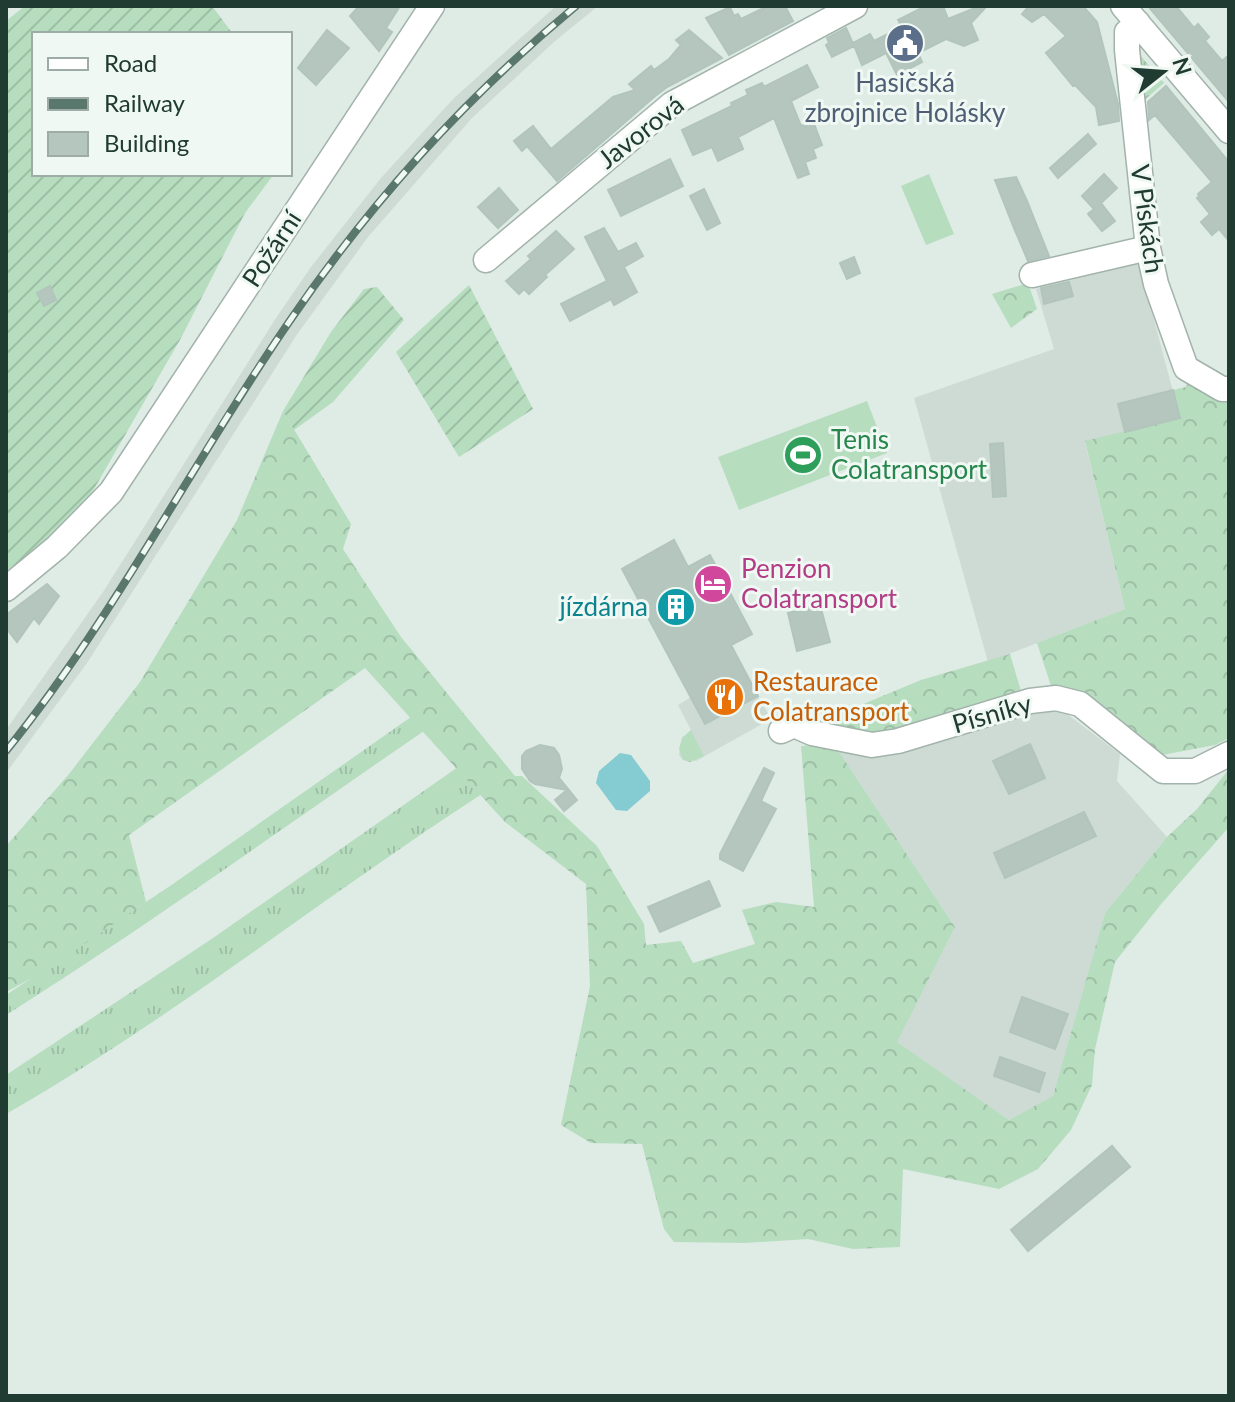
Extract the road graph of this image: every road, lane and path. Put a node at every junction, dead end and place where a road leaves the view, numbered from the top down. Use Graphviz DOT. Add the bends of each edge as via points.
graph roads {
  1 [pos="432,6"];
  2 [pos="855,6"];
  3 [pos="1131,14"];
  4 [pos="1229,131"];
  5 [pos="1148,248"];
  6 [pos="486,260"];
  7 [pos="1032,275"];
  8 [pos="1229,389"];
  9 [pos="6,589"];
  10 [pos="781,731"];
  11 [pos="1229,754"];
  1 -- 9 [label="street, Požární" via="111,492"];
  2 -- 6 [label="street, Javorová" via="672,104"];
  3 -- 4 [label="street"];
  3 -- 5 [label="street, V Pískách" via="1127,50"];
  5 -- 7 [label="street"];
  5 -- 8 [label="street, V Pískách" via="1186,368"];
  10 -- 11 [label="street, Písníky" via="794,725 872,745 1056,698 1080,704 1163,771 1195,771"];
}
